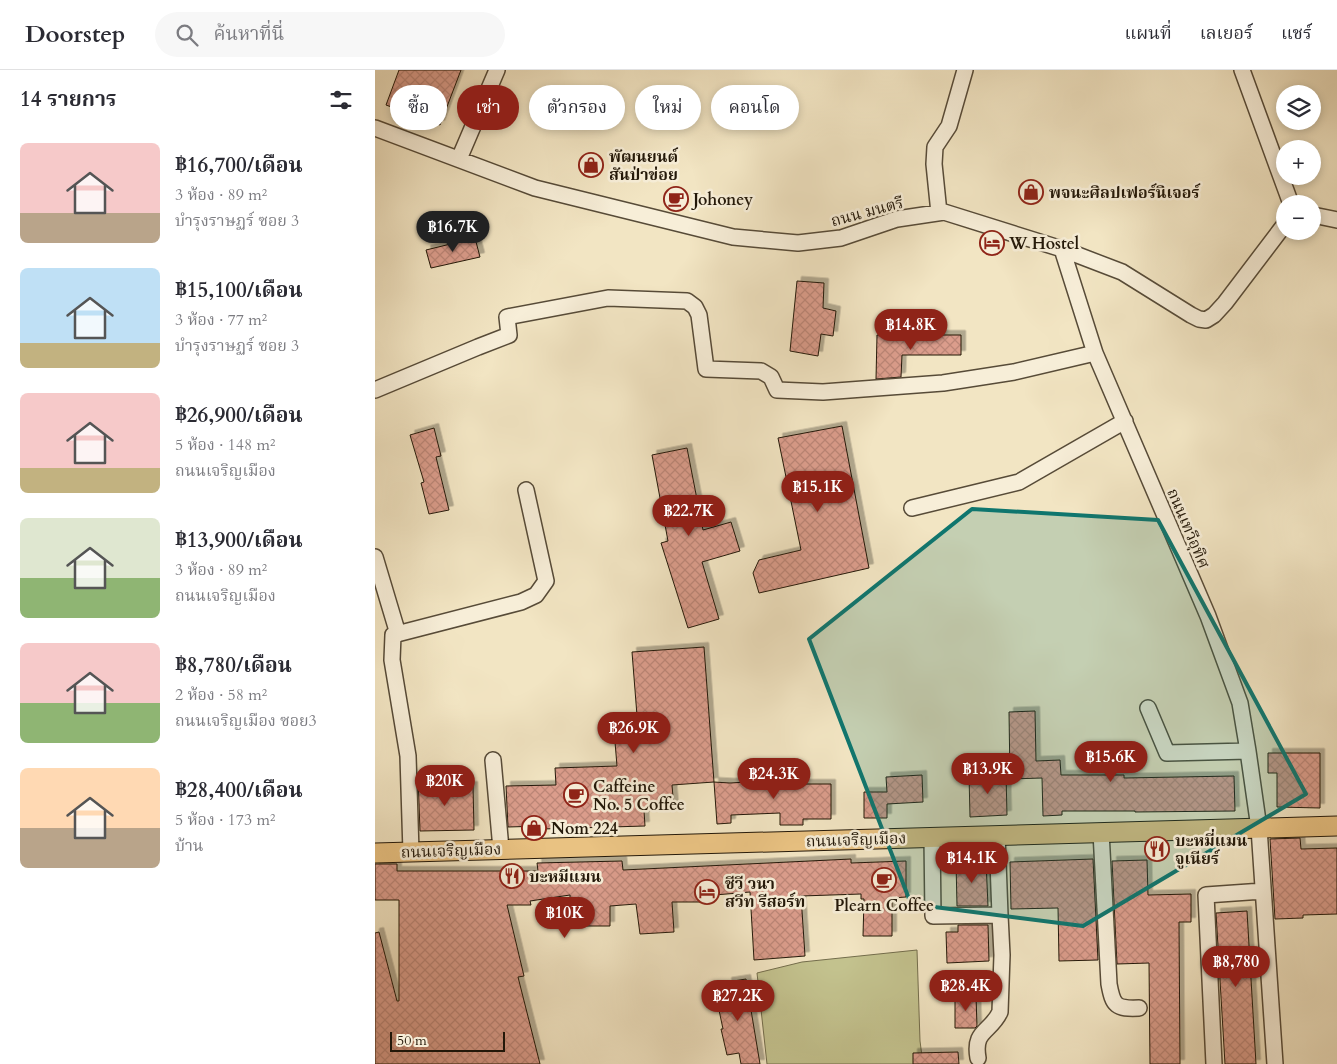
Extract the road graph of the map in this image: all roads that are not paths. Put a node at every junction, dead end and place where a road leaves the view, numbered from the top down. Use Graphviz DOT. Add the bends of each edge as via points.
graph roads {
  1 [pos="497,70"];
  2 [pos="965,70"];
  3 [pos="1242,70"];
  4 [pos="375,128"];
  5 [pos="459,159"];
  6 [pos="1288,195"];
  7 [pos="939,213"];
  8 [pos="1321,217"];
  9 [pos="1337,220"];
  10 [pos="1276,236"];
  11 [pos="1062,249"];
  12 [pos="1095,353"];
  13 [pos="375,390"];
  14 [pos="1125,422"];
  15 [pos="526,490"];
  16 [pos="912,508"];
  17 [pos="375,557"];
  18 [pos="398,634"];
  19 [pos="1148,708"];
  20 [pos="1248,751"];
  21 [pos="493,760"];
  22 [pos="1337,826"];
  23 [pos="1259,828"];
  24 [pos="1101,832"];
  25 [pos="997,835"];
  26 [pos="932,837"];
  27 [pos="501,849"];
  28 [pos="411,852"];
  29 [pos="375,853"];
  30 [pos="1263,892"];
  31 [pos="1000,915"];
  32 [pos="1139,1008"];
  33 [pos="977,1058"];
  34 [pos="1213,1064"];
  35 [pos="1275,1064"];
  1 -- 5 [label="street"];
  2 -- 7 [label="street" via="949,126 935,147"];
  3 -- 6 [label="street"];
  4 -- 5 [label="street, ถนน มนตรี"];
  5 -- 7 [label="street, ถนน มนตรี" via="535,188 733,237 797,243 824,240 841,238 897,219"];
  7 -- 11 [label="street, ถนน มนตรี"];
  8 -- 9 [label="street"];
  10 -- 11 [label="street, ถนน มนตรี" via="1225,303 1205,320 1191,316 1122,272"];
  11 -- 12 [label="street, ถนนเทวีอุทิศ"];
  12 -- 13 [label="street" via="1014,372 943,383 823,392 777,390 771,377 761,371 706,369 699,315 687,300 608,298 507,318 509,335"];
  12 -- 14 [label="street, ถนนเทวีอุทิศ"];
  14 -- 16 [label="street" via="1019,482"];
  14 -- 20 [label="street, ถนนเทวีอุทิศ" via="1208,616 1240,703"];
  15 -- 18 [label="street" via="546,581 536,595 521,602"];
  17 -- 18 [label="street"];
  18 -- 28 [label="street" via="393,635 392,660 408,756"];
  19 -- 20 [label="street" via="1167,753"];
  20 -- 23 [label="street, ถนนเทวีอุทิศ"];
  21 -- 27 [label="street"];
  22 -- 23 [label="main road, ถนนเจริญเมือง"];
  23 -- 24 [label="main road, ถนนเจริญเมือง"];
  23 -- 30 [label="street, ถนนเทวีอุทิศ"];
  24 -- 25 [label="main road, ถนนเจริญเมือง"];
  24 -- 32 [label="street" via="1111,994 1117,1006"];
  25 -- 26 [label="main road, ถนนเจริญเมือง"];
  25 -- 31 [label="street"];
  26 -- 27 [label="main road, ถนนเจริญเมือง"];
  26 -- 31 [label="street" via="933,916"];
  27 -- 28 [label="main road, ถนนเจริญเมือง"];
  28 -- 29 [label="main road, ถนนเจริญเมือง"];
  30 -- 34 [label="street" via="1206,895"];
  30 -- 35 [label="street, ถนนเทวีอุทิศ"];
  31 -- 33 [label="street" via="1000,1012 977,1042"];
}
